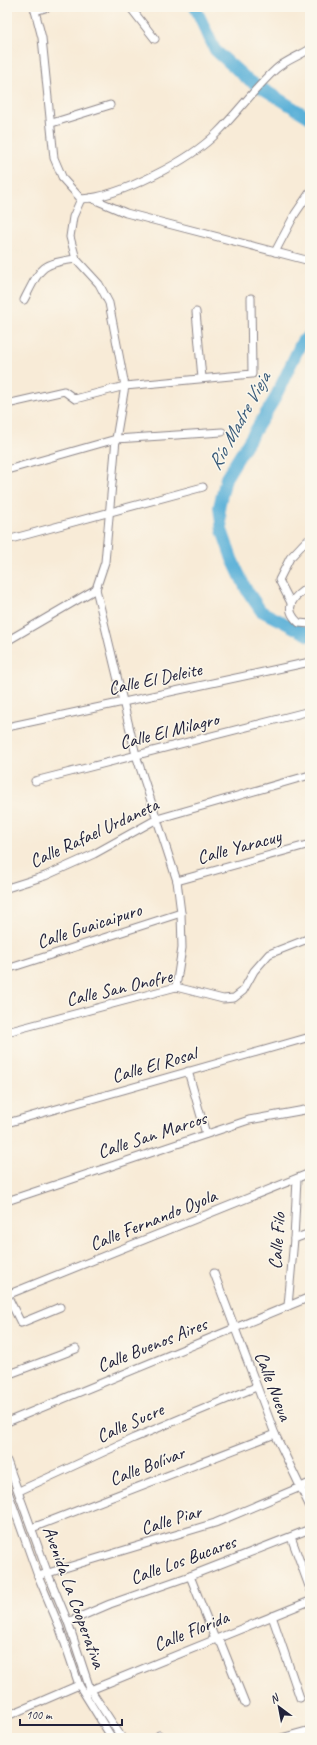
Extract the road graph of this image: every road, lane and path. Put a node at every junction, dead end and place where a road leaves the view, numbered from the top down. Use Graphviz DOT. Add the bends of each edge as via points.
graph roads {
  1 [pos="49,7"];
  2 [pos="130,7"];
  3 [pos="35,9"];
  4 [pos="155,39"];
  5 [pos="310,49"];
  6 [pos="110,105"];
  7 [pos="52,123"];
  8 [pos="310,192"];
  9 [pos="91,198"];
  10 [pos="81,199"];
  11 [pos="275,252"];
  12 [pos="76,259"];
  13 [pos="310,261"];
  14 [pos="251,298"];
  15 [pos="24,300"];
  16 [pos="196,312"];
  17 [pos="202,378"];
  18 [pos="125,386"];
  19 [pos="7,404"];
  20 [pos="222,432"];
  21 [pos="116,439"];
  22 [pos="7,470"];
  23 [pos="203,487"];
  24 [pos="111,510"];
  25 [pos="7,540"];
  26 [pos="306,541"];
  27 [pos="310,586"];
  28 [pos="96,589"];
  29 [pos="291,603"];
  30 [pos="310,623"];
  31 [pos="7,641"];
  32 [pos="310,662"];
  33 [pos="122,703"];
  34 [pos="310,711"];
  35 [pos="7,727"];
  36 [pos="136,755"];
  37 [pos="310,775"];
  38 [pos="35,781"];
  39 [pos="157,819"];
  40 [pos="310,844"];
  41 [pos="177,881"];
  42 [pos="7,888"];
  43 [pos="181,913"];
  44 [pos="310,938"];
  45 [pos="7,969"];
  46 [pos="176,987"];
  47 [pos="7,1032"];
  48 [pos="310,1037"];
  49 [pos="188,1072"];
  50 [pos="310,1109"];
  51 [pos="7,1123"];
  52 [pos="206,1134"];
  53 [pos="310,1173"];
  54 [pos="296,1179"];
  55 [pos="7,1201"];
  56 [pos="310,1233"];
  57 [pos="294,1239"];
  58 [pos="214,1273"];
  59 [pos="7,1295"];
  60 [pos="310,1297"];
  61 [pos="288,1306"];
  62 [pos="60,1307"];
  63 [pos="234,1328"];
  64 [pos="76,1349"];
  65 [pos="7,1375"];
  66 [pos="256,1387"];
  67 [pos="7,1422"];
  68 [pos="275,1434"];
  69 [pos="7,1461"];
  70 [pos="310,1483"];
  71 [pos="301,1487"];
  72 [pos="7,1489"];
  73 [pos="19,1491"];
  74 [pos="310,1507"];
  75 [pos="32,1528"];
  76 [pos="310,1529"];
  77 [pos="291,1537"];
  78 [pos="48,1574"];
  79 [pos="38,1576"];
  80 [pos="190,1576"];
  81 [pos="310,1589"];
  82 [pos="310,1601"];
  83 [pos="272,1616"];
  84 [pos="68,1622"];
  85 [pos="215,1639"];
  86 [pos="79,1685"];
  87 [pos="87,1691"];
  88 [pos="300,1698"];
  89 [pos="245,1703"];
  90 [pos="7,1716"];
  91 [pos="310,1730"];
  92 [pos="112,1738"];
  93 [pos="122,1738"];
  94 [pos="282,1738"];
  1 -- 3 [label="street"];
  2 -- 4 [label="street"];
  3 -- 7 [label="street" via="42,38"];
  5 -- 9 [label="street" via="277,68 218,133 188,157 140,182"];
  6 -- 7 [label="street"];
  7 -- 10 [label="street" via="54,158 63,179"];
  8 -- 11 [label="street"];
  9 -- 10 [label="street"];
  9 -- 11 [label="street" via="126,213"];
  10 -- 12 [label="street" via="73,217 70,237"];
  11 -- 13 [label="street"];
  12 -- 15 [label="street" via="53,262 44,268 36,277"];
  12 -- 18 [label="street" via="99,284 109,303"];
  14 -- 17 [label="street" via="252,374"];
  16 -- 17 [label="street"];
  17 -- 18 [label="street"];
  18 -- 19 [label="street" via="75,399 64,391"];
  18 -- 21 [label="street"];
  20 -- 21 [label="street"];
  21 -- 22 [label="street"];
  21 -- 24 [label="street"];
  23 -- 24 [label="street"];
  24 -- 25 [label="street"];
  24 -- 28 [label="street" via="105,562"];
  26 -- 29 [label="street" via="290,558 279,580"];
  27 -- 29 [label="street" via="300,592"];
  28 -- 31 [label="street"];
  28 -- 33 [label="street"];
  29 -- 30 [label="street" via="290,612 294,619 299,623"];
  32 -- 33 [label="street, Calle El Deleite"];
  33 -- 35 [label="street, Calle El Deleite"];
  33 -- 36 [label="street"];
  34 -- 36 [label="street, Calle El Milagro"];
  36 -- 38 [label="street, Calle El Milagro"];
  36 -- 39 [label="street"];
  37 -- 39 [label="street, Calle Rafael Urdaneta"];
  39 -- 41 [label="street"];
  39 -- 42 [label="street, Calle Rafael Urdaneta" via="87,857 45,876"];
  40 -- 41 [label="street, Calle Yaracuy"];
  41 -- 43 [label="street"];
  43 -- 45 [label="street, Calle Guaicaipuro"];
  43 -- 46 [label="street" via="182,948"];
  44 -- 46 [label="street, Calle San Onofre" via="269,954 243,991 234,998 223,999"];
  46 -- 47 [label="street, Calle San Onofre"];
  48 -- 49 [label="street, Calle El Rosal"];
  49 -- 51 [label="street, Calle El Rosal"];
  49 -- 52 [label="street"];
  50 -- 52 [label="street, Calle San Marcos" via="249,1120"];
  52 -- 55 [label="street, Calle San Marcos"];
  53 -- 54 [label="street, Calle Fernando Oyola"];
  54 -- 57 [label="street, Calle Filo"];
  54 -- 59 [label="street, Calle Fernando Oyola"];
  56 -- 57 [label="street"];
  57 -- 61 [label="street, Calle Filo"];
  58 -- 63 [label="street, Calle Nueva"];
  59 -- 62 [label="street" via="21,1323"];
  60 -- 61 [label="street, Calle Buenos Aires"];
  61 -- 63 [label="street, Calle Buenos Aires"];
  63 -- 66 [label="street, Calle Nueva"];
  63 -- 67 [label="street, Calle Buenos Aires"];
  64 -- 65 [label="street"];
  66 -- 68 [label="street, Calle Nueva"];
  66 -- 73 [label="street, Calle Sucre" via="134,1438"];
  68 -- 71 [label="street, Calle Nueva"];
  68 -- 75 [label="street, Calle Bolívar"];
  69 -- 73 [label="street, Avenida La Cooperativa"];
  70 -- 71 [label="street, Calle Piar"];
  71 -- 74 [label="street, Calle Nueva"];
  71 -- 78 [label="street, Calle Piar" via="214,1523"];
  72 -- 79 [label="street, Avenida La Cooperativa"];
  73 -- 75 [label="street, Avenida La Cooperativa"];
  75 -- 78 [label="street, Avenida La Cooperativa"];
  76 -- 77 [label="street, Calle Los Bucares"];
  77 -- 80 [label="street, Calle Los Bucares"];
  77 -- 81 [label="street"];
  78 -- 79 [label="street, Calle Piar"];
  78 -- 84 [label="street, Avenida La Cooperativa"];
  79 -- 86 [label="street, Avenida La Cooperativa" via="59,1626"];
  80 -- 84 [label="street, Calle Los Bucares" via="110,1604"];
  80 -- 85 [label="street"];
  82 -- 83 [label="street, Calle Florida"];
  83 -- 85 [label="street, Calle Florida"];
  83 -- 88 [label="street"];
  84 -- 87 [label="street, Avenida La Cooperativa"];
  85 -- 87 [label="street, Calle Florida"];
  85 -- 89 [label="street" via="221,1643"];
  86 -- 87 [label="street, Avenida La Cooperativa"];
  86 -- 90 [label="street"];
  87 -- 92 [label="street, Avenida La Cooperativa"];
  87 -- 93 [label="street, Avenida La Cooperativa"];
  91 -- 94 [label="street"];
}
